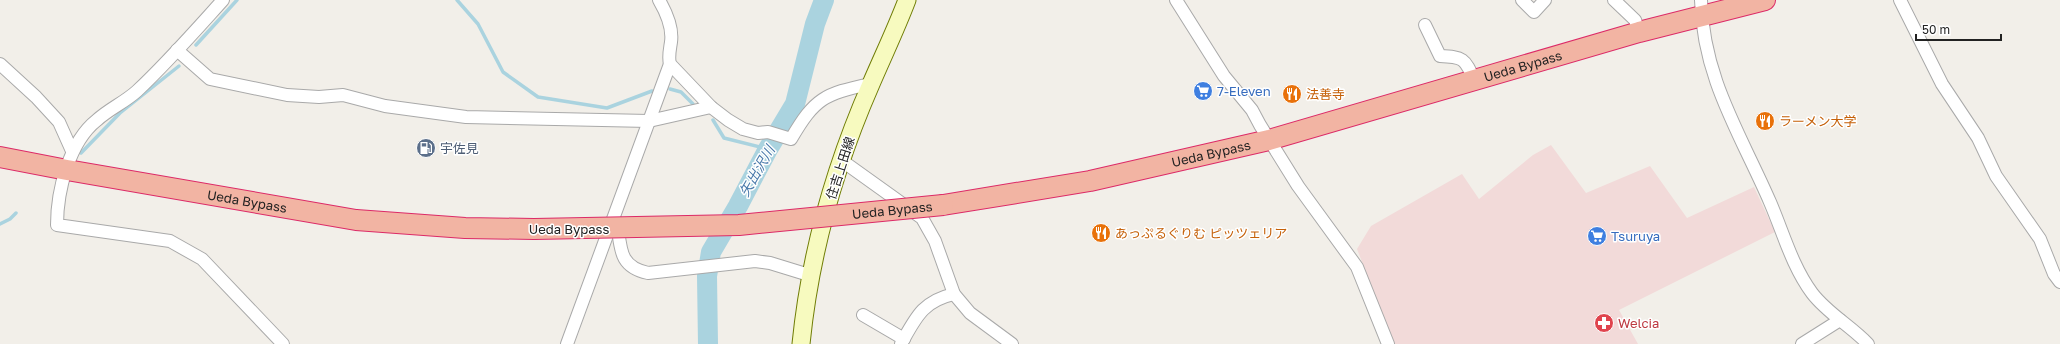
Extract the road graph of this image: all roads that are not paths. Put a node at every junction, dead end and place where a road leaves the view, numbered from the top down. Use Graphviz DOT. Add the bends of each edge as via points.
graph roads {
  1 [pos="223,0"];
  2 [pos="659,0"];
  3 [pos="907,0"];
  4 [pos="1176,0"];
  5 [pos="1522,0"];
  6 [pos="1545,0"];
  7 [pos="1614,0"];
  8 [pos="1765,0"];
  9 [pos="1900,0"];
  10 [pos="1701,8"];
  11 [pos="1425,25"];
  12 [pos="1639,32"];
  13 [pos="177,50"];
  14 [pos="0,64"];
  15 [pos="670,64"];
  16 [pos="1474,80"];
  17 [pos="870,84"];
  18 [pos="711,107"];
  19 [pos="649,121"];
  20 [pos="1269,140"];
  21 [pos="72,151"];
  22 [pos="0,157"];
  23 [pos="841,160"];
  24 [pos="67,170"];
  25 [pos="615,211"];
  26 [pos="810,274"];
  27 [pos="2060,282"];
  28 [pos="954,294"];
  29 [pos="863,315"];
  30 [pos="1840,320"];
  31 [pos="903,341"];
  32 [pos="283,344"];
  33 [pos="567,344"];
  34 [pos="801,344"];
  35 [pos="1012,344"];
  36 [pos="1388,344"];
  37 [pos="1802,344"];
  38 [pos="1868,344"];
  1 -- 13 [label="street"];
  2 -- 15 [label="street" via="671,30 672,40 668,59"];
  3 -- 17 [label="main road, 住吉上田線"];
  4 -- 20 [label="street" via="1224,76 1252,110"];
  5 -- 6 [label="street" via="1534,12"];
  7 -- 12 [label="street" via="1632,16"];
  8 -- 10 [label="highway, Ueda Bypass"];
  9 -- 27 [label="street" via="1942,84 1978,138 1996,176 2040,239 2054,274"];
  10 -- 12 [label="highway, Ueda Bypass"];
  10 -- 30 [label="street" via="1716,84 1729,116 1770,201 1798,270 1812,293"];
  11 -- 16 [label="street" via="1440,56 1461,58 1466,62"];
  12 -- 16 [label="highway, Ueda Bypass"];
  13 -- 19 [label="street" via="210,79 287,95 343,95 385,106 466,117"];
  13 -- 21 [label="street" via="136,92 96,120"];
  14 -- 21 [label="street" via="59,122"];
  15 -- 18 [label="street"];
  15 -- 19 [label="street"];
  16 -- 20 [label="highway, Ueda Bypass"];
  17 -- 18 [label="street" via="831,94 817,103 805,115 791,139 768,132 743,129"];
  17 -- 23 [label="main road, 住吉上田線"];
  18 -- 19 [label="street"];
  19 -- 25 [label="street"];
  20 -- 24 [label="highway, Ueda Bypass, bridge" via="1090,181 943,206 740,224 534,229 465,228 356,220"];
  20 -- 36 [label="street" via="1298,186 1357,267"];
  21 -- 24 [label="street"];
  22 -- 24 [label="highway, Ueda Bypass"];
  23 -- 26 [label="main road, 住吉上田線"];
  23 -- 28 [label="street" via="922,218 938,246"];
  24 -- 32 [label="street" via="57,206 57,225 170,241 202,259"];
  25 -- 26 [label="street" via="623,256 630,267 648,273 755,261"];
  25 -- 33 [label="street" via="592,281"];
  26 -- 34 [label="main road, 住吉上田線"];
  28 -- 31 [label="street" via="941,297 924,308"];
  28 -- 35 [label="street" via="970,313"];
  29 -- 31 [label="street"];
  30 -- 37 [label="street"];
  30 -- 38 [label="street"];
}
